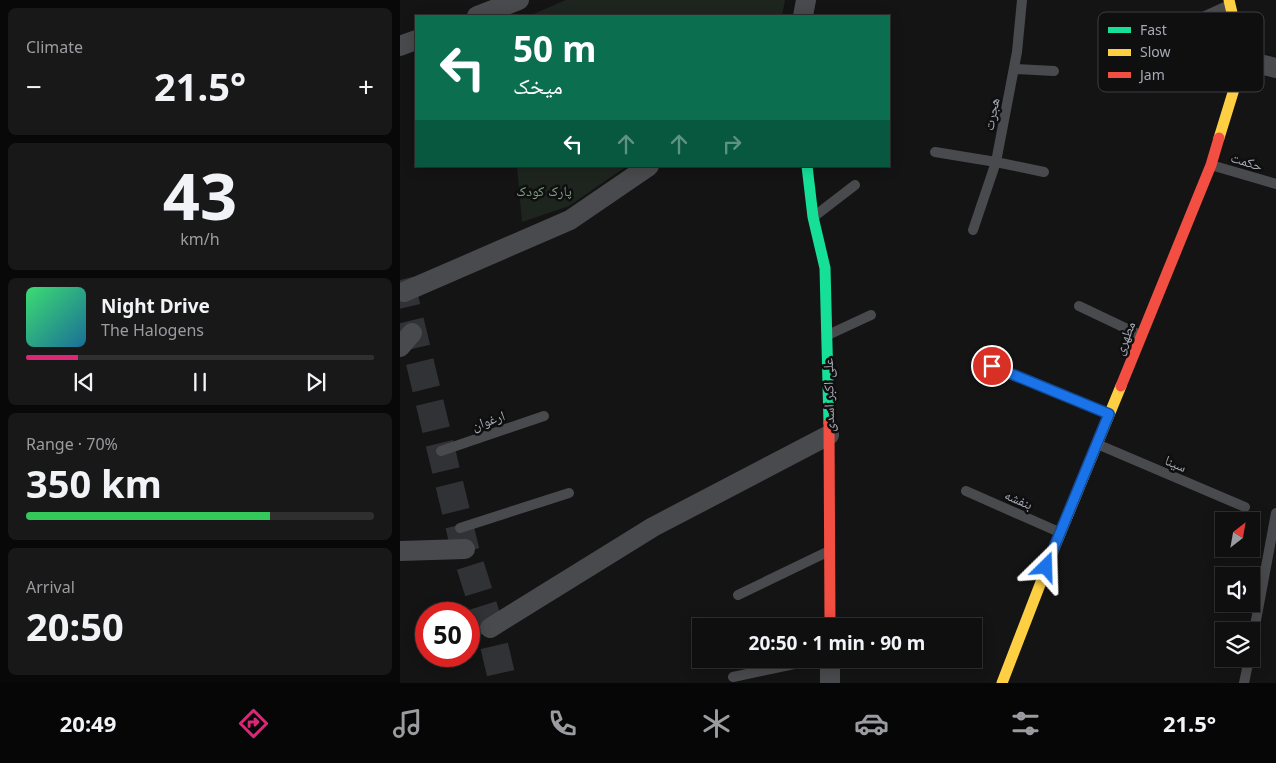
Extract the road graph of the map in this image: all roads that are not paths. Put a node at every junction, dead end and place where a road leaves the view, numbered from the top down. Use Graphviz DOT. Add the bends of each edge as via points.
graph roads {
  1 [pos="519,0"];
  2 [pos="806,0"];
  3 [pos="1022,0"];
  4 [pos="1229,2"];
  5 [pos="1209,12"];
  6 [pos="480,15"];
  7 [pos="803,15"];
  8 [pos="415,40"];
  9 [pos="400,46"];
  10 [pos="1014,69"];
  11 [pos="1054,71"];
  12 [pos="1233,92"];
  13 [pos="934,152"];
  14 [pos="996,162"];
  15 [pos="1210,165"];
  16 [pos="648,167"];
  17 [pos="807,167"];
  18 [pos="1044,172"];
  19 [pos="1276,184"];
  20 [pos="855,185"];
  21 [pos="813,217"];
  22 [pos="973,230"];
  23 [pos="404,292"];
  24 [pos="1079,306"];
  25 [pos="871,314"];
  26 [pos="826,335"];
  27 [pos="1141,335"];
  28 [pos="992,366"];
  29 [pos="1109,414"];
  30 [pos="544,416"];
  31 [pos="829,435"];
  32 [pos="1096,444"];
  33 [pos="441,451"];
  34 [pos="966,491"];
  35 [pos="570,493"];
  36 [pos="1245,507"];
  37 [pos="1276,513"];
  38 [pos="460,528"];
  39 [pos="1060,533"];
  40 [pos="465,548"];
  41 [pos="830,550"];
  42 [pos="400,551"];
  43 [pos="738,594"];
  44 [pos="830,618"];
  45 [pos="1256,622"];
  46 [pos="490,628"];
  47 [pos="1247,667"];
  48 [pos="776,668"];
  49 [pos="830,668"];
  50 [pos="733,677"];
  51 [pos="830,683"];
  52 [pos="1002,683"];
  53 [pos="1244,683"];
  1 -- 6 [label="street"];
  2 -- 7 [label="street"];
  3 -- 10 [label="lane, هجرت"];
  4 -- 5 [label="lane"];
  8 -- 9 [label="street"];
  10 -- 11 [label="lane"];
  10 -- 14 [label="lane, هجرت"];
  12 -- 15 [label="main road, مطهری"];
  13 -- 14 [label="lane"];
  14 -- 18 [label="lane"];
  14 -- 22 [label="lane, هجرت"];
  15 -- 19 [label="lane, حکمت"];
  15 -- 27 [label="main road, مطهری"];
  16 -- 23 [label="street" via="570,220"];
  17 -- 21 [label="main road, علی اکبر اسدی"];
  20 -- 21 [label="lane"];
  21 -- 26 [label="main road, علی اکبر اسدی" via="825,268"];
  24 -- 27 [label="lane"];
  25 -- 26 [label="lane"];
  26 -- 31 [label="main road, علی اکبر اسدی"];
  27 -- 29 [label="main road, مطهری"];
  28 -- 29 [label="lane"];
  29 -- 32 [label="main road, مطهری"];
  30 -- 33 [label="lane, ارغوان"];
  31 -- 41 [label="main road, علی اکبر اسدی"];
  31 -- 46 [label="street" via="653,527"];
  32 -- 36 [label="lane, سینا"];
  32 -- 39 [label="main road, مطهری"];
  34 -- 39 [label="lane, بنفشه"];
  35 -- 38 [label="lane"];
  37 -- 45 [label="lane"];
  39 -- 52 [label="main road, مطهری"];
  40 -- 42 [label="street"];
  41 -- 43 [label="lane"];
  41 -- 44 [label="main road, علی اکبر اسدی"];
  47 -- 53 [label="lane"];
  48 -- 50 [label="lane"];
  49 -- 51 [label="street"];
}
